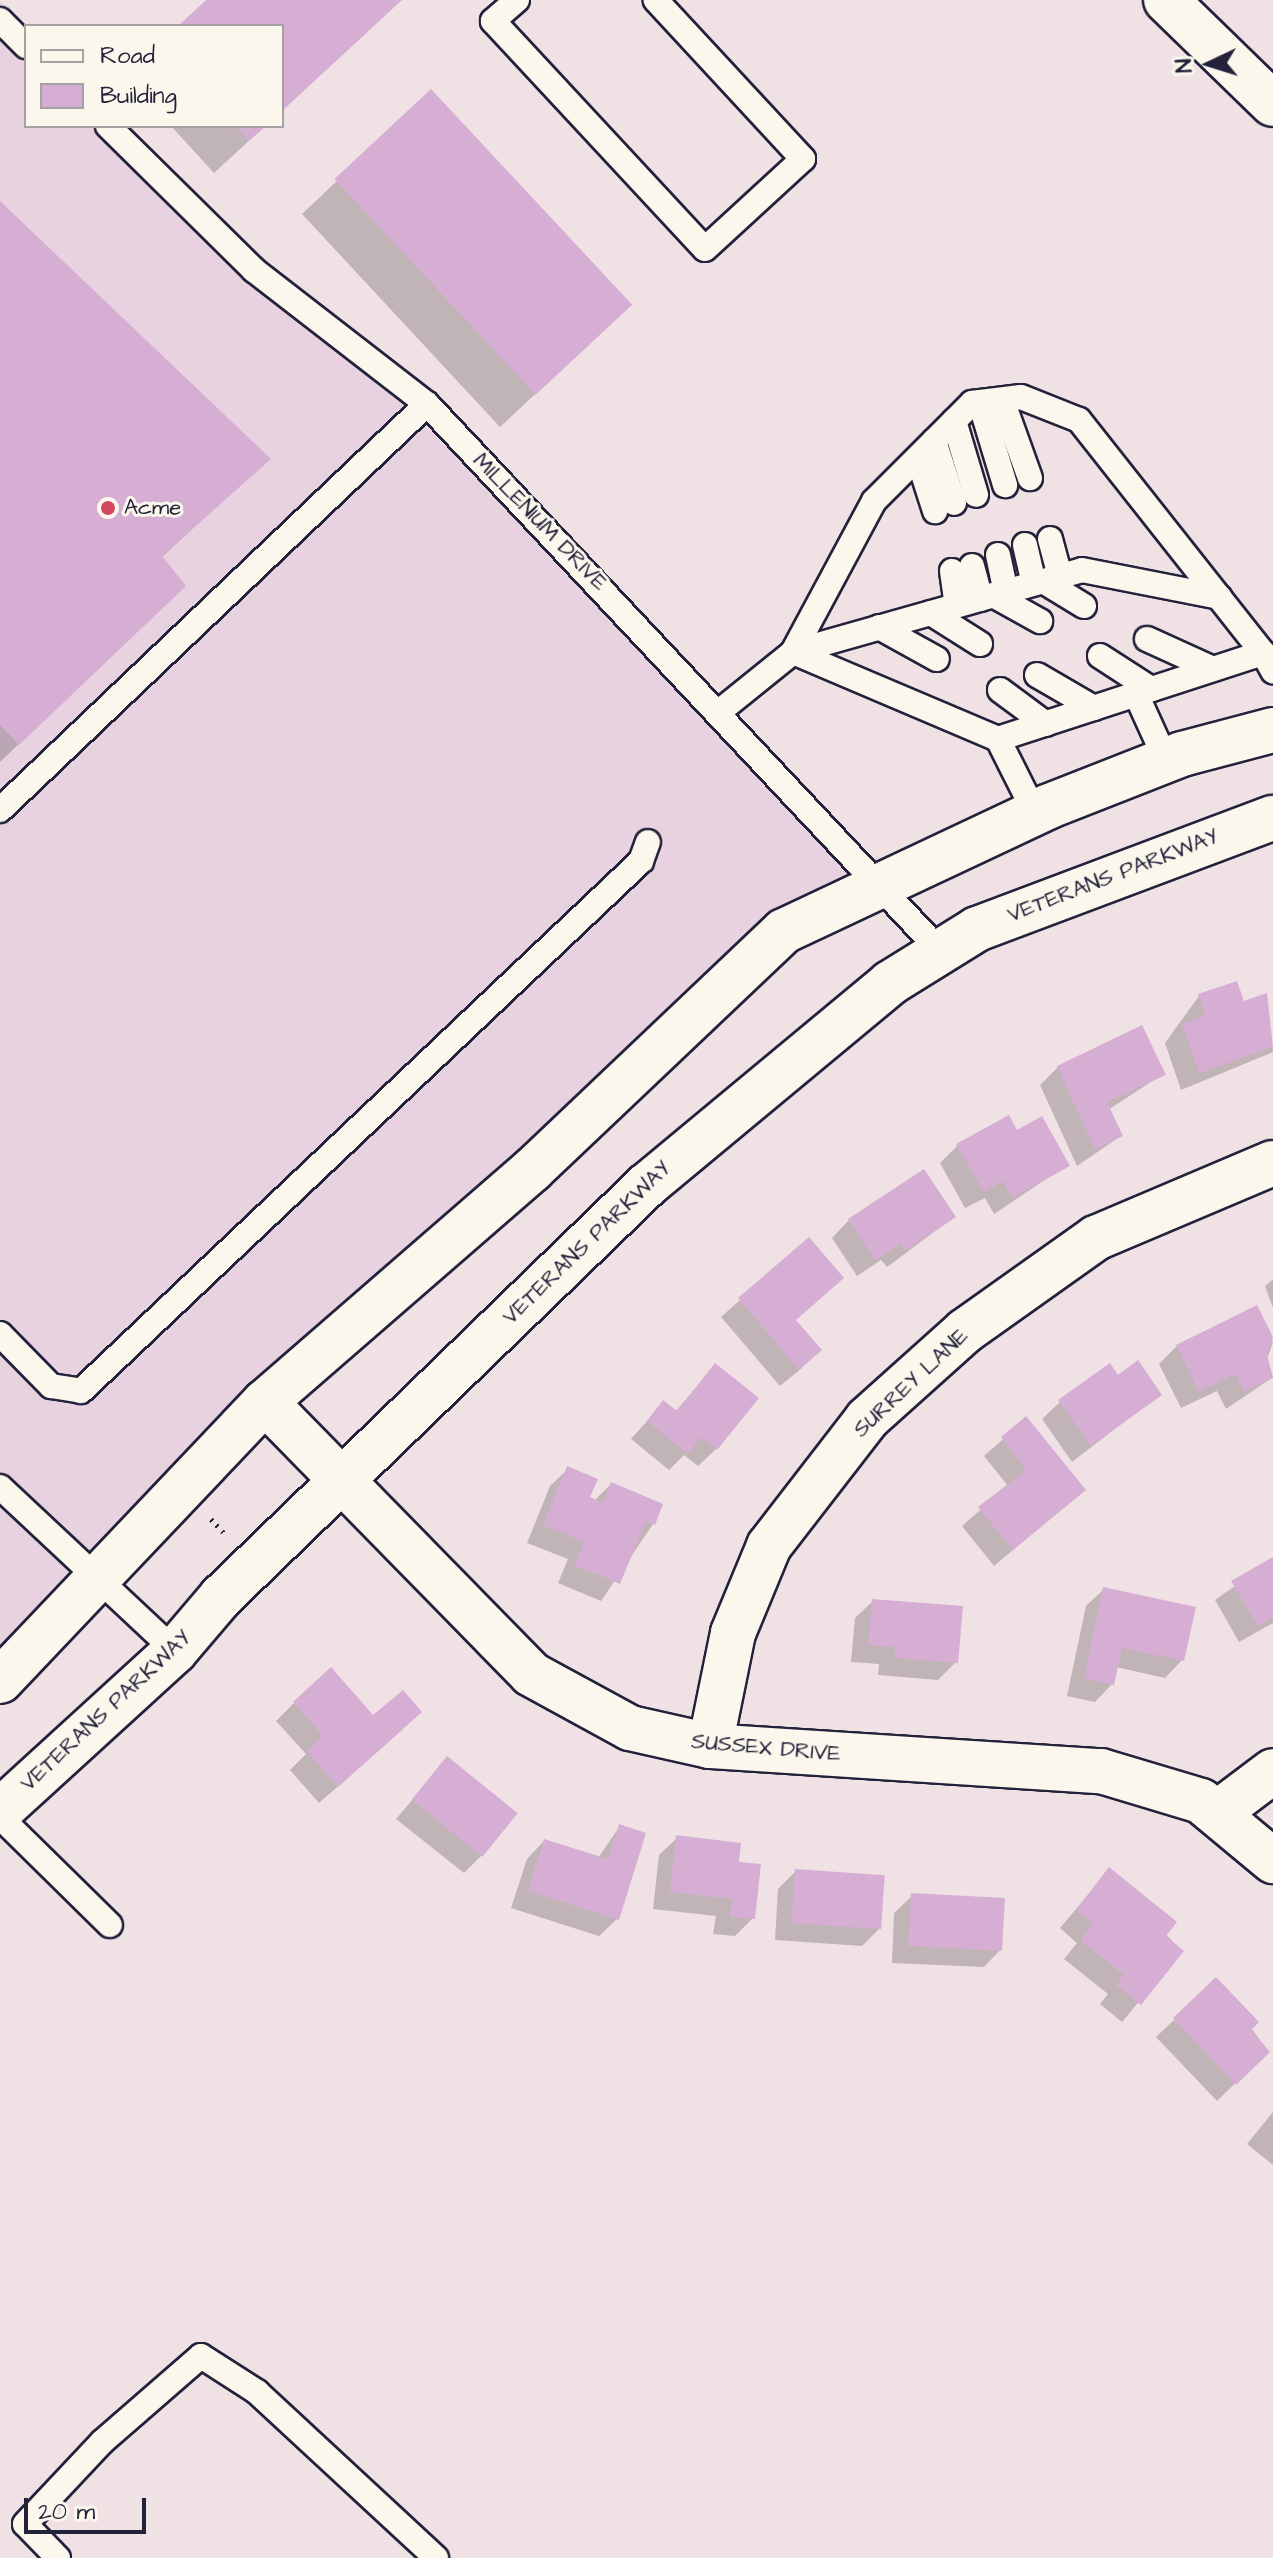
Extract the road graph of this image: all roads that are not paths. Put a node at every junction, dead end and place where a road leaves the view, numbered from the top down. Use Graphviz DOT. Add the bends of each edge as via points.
graph roads {
  1 [pos="517,0"];
  2 [pos="656,0"];
  3 [pos="1166,0"];
  4 [pos="0,20"];
  5 [pos="24,44"];
  6 [pos="1273,104"];
  7 [pos="110,128"];
  8 [pos="1001,400"];
  9 [pos="427,404"];
  10 [pos="954,421"];
  11 [pos="926,450"];
  12 [pos="1030,478"];
  13 [pos="1005,485"];
  14 [pos="1050,539"];
  15 [pos="1025,545"];
  16 [pos="998,555"];
  17 [pos="962,569"];
  18 [pos="1046,580"];
  19 [pos="1219,597"];
  20 [pos="984,598"];
  21 [pos="1084,606"];
  22 [pos="931,613"];
  23 [pos="1040,621"];
  24 [pos="879,627"];
  25 [pos="1147,639"];
  26 [pos="980,644"];
  27 [pos="793,652"];
  28 [pos="1100,656"];
  29 [pos="937,659"];
  30 [pos="1268,662"];
  31 [pos="1213,669"];
  32 [pos="1037,675"];
  33 [pos="1000,690"];
  34 [pos="1144,692"];
  35 [pos="1094,708"];
  36 [pos="720,711"];
  37 [pos="1046,724"];
  38 [pos="1273,730"];
  39 [pos="998,739"];
  40 [pos="1166,760"];
  41 [pos="0,810"];
  42 [pos="1035,813"];
  43 [pos="1273,818"];
  44 [pos="648,842"];
  45 [pos="886,885"];
  46 [pos="941,952"];
  47 [pos="1273,1163"];
  48 [pos="0,1334"];
  49 [pos="265,1402"];
  50 [pos="341,1481"];
  51 [pos="0,1487"];
  52 [pos="94,1581"];
  53 [pos="175,1651"];
  54 [pos="0,1681"];
  55 [pos="710,1746"];
  56 [pos="1273,1771"];
  57 [pos="1220,1811"];
  58 [pos="0,1814"];
  59 [pos="1273,1861"];
  60 [pos="110,1925"];
  61 [pos="58,2558"];
  62 [pos="436,2558"];
  1 -- 2 [label="lane" via="493,21 705,249 803,159"];
  3 -- 6 [label="main road"];
  4 -- 5 [label="lane"];
  7 -- 9 [label="lane, MILLENIUM DRIVE" via="254,270"];
  8 -- 10 [label="lane"];
  8 -- 12 [label="lane"];
  8 -- 13 [label="lane"];
  8 -- 19 [label="lane" via="1079,420"];
  9 -- 36 [label="lane, MILLENIUM DRIVE"];
  9 -- 41 [label="lane"];
  10 -- 11 [label="lane"];
  10 -- 11 [label="lane" via="955,503"];
  11 -- 27 [label="lane" via="874,501"];
  14 -- 18 [label="lane"];
  15 -- 18 [label="lane"];
  16 -- 20 [label="lane"];
  17 -- 20 [label="lane"];
  18 -- 19 [label="lane" via="1082,570"];
  18 -- 20 [label="lane"];
  18 -- 21 [label="lane"];
  19 -- 30 [label="lane"];
  20 -- 22 [label="lane"];
  20 -- 23 [label="lane"];
  22 -- 24 [label="lane"];
  22 -- 26 [label="lane"];
  24 -- 27 [label="lane"];
  24 -- 29 [label="lane"];
  25 -- 31 [label="lane"];
  27 -- 36 [label="lane"];
  27 -- 39 [label="lane"];
  28 -- 34 [label="lane"];
  30 -- 31 [label="lane"];
  31 -- 34 [label="lane"];
  32 -- 35 [label="lane"];
  33 -- 37 [label="lane"];
  34 -- 35 [label="lane"];
  34 -- 40 [label="lane"];
  35 -- 37 [label="lane"];
  36 -- 45 [label="lane, MILLENIUM DRIVE"];
  37 -- 39 [label="lane"];
  38 -- 40 [label="main road"];
  39 -- 42 [label="lane"];
  40 -- 42 [label="main road"];
  42 -- 45 [label="main road"];
  43 -- 46 [label="main road, VETERANS PARKWAY" via="1078,887"];
  44 -- 48 [label="lane" via="641,861 81,1391 51,1386"];
  45 -- 46 [label="lane, MILLENIUM DRIVE"];
  45 -- 49 [label="main road" via="784,931 532,1170"];
  46 -- 50 [label="main road, VETERANS PARKWAY" via="890,983 725,1115"];
  47 -- 55 [label="main road, SURREY LANE" via="1096,1238 965,1331 867,1419 794,1506 764,1557 733,1633"];
  49 -- 50 [label="main road, SUSSEX DRIVE"];
  49 -- 52 [label="main road"];
  50 -- 53 [label="main road, VETERANS PARKWAY"];
  50 -- 55 [label="main road, SUSSEX DRIVE" via="531,1674 630,1728"];
  51 -- 52 [label="lane"];
  52 -- 53 [label="lane"];
  52 -- 54 [label="main road"];
  53 -- 58 [label="main road, VETERANS PARKWAY"];
  55 -- 57 [label="main road, SUSSEX DRIVE" via="1101,1771 1161,1784"];
  56 -- 57 [label="main road"];
  57 -- 59 [label="main road, SUSSEX DRIVE"];
  58 -- 60 [label="lane"];
  61 -- 62 [label="lane" via="25,2524 102,2442 201,2356 257,2392"];
}
